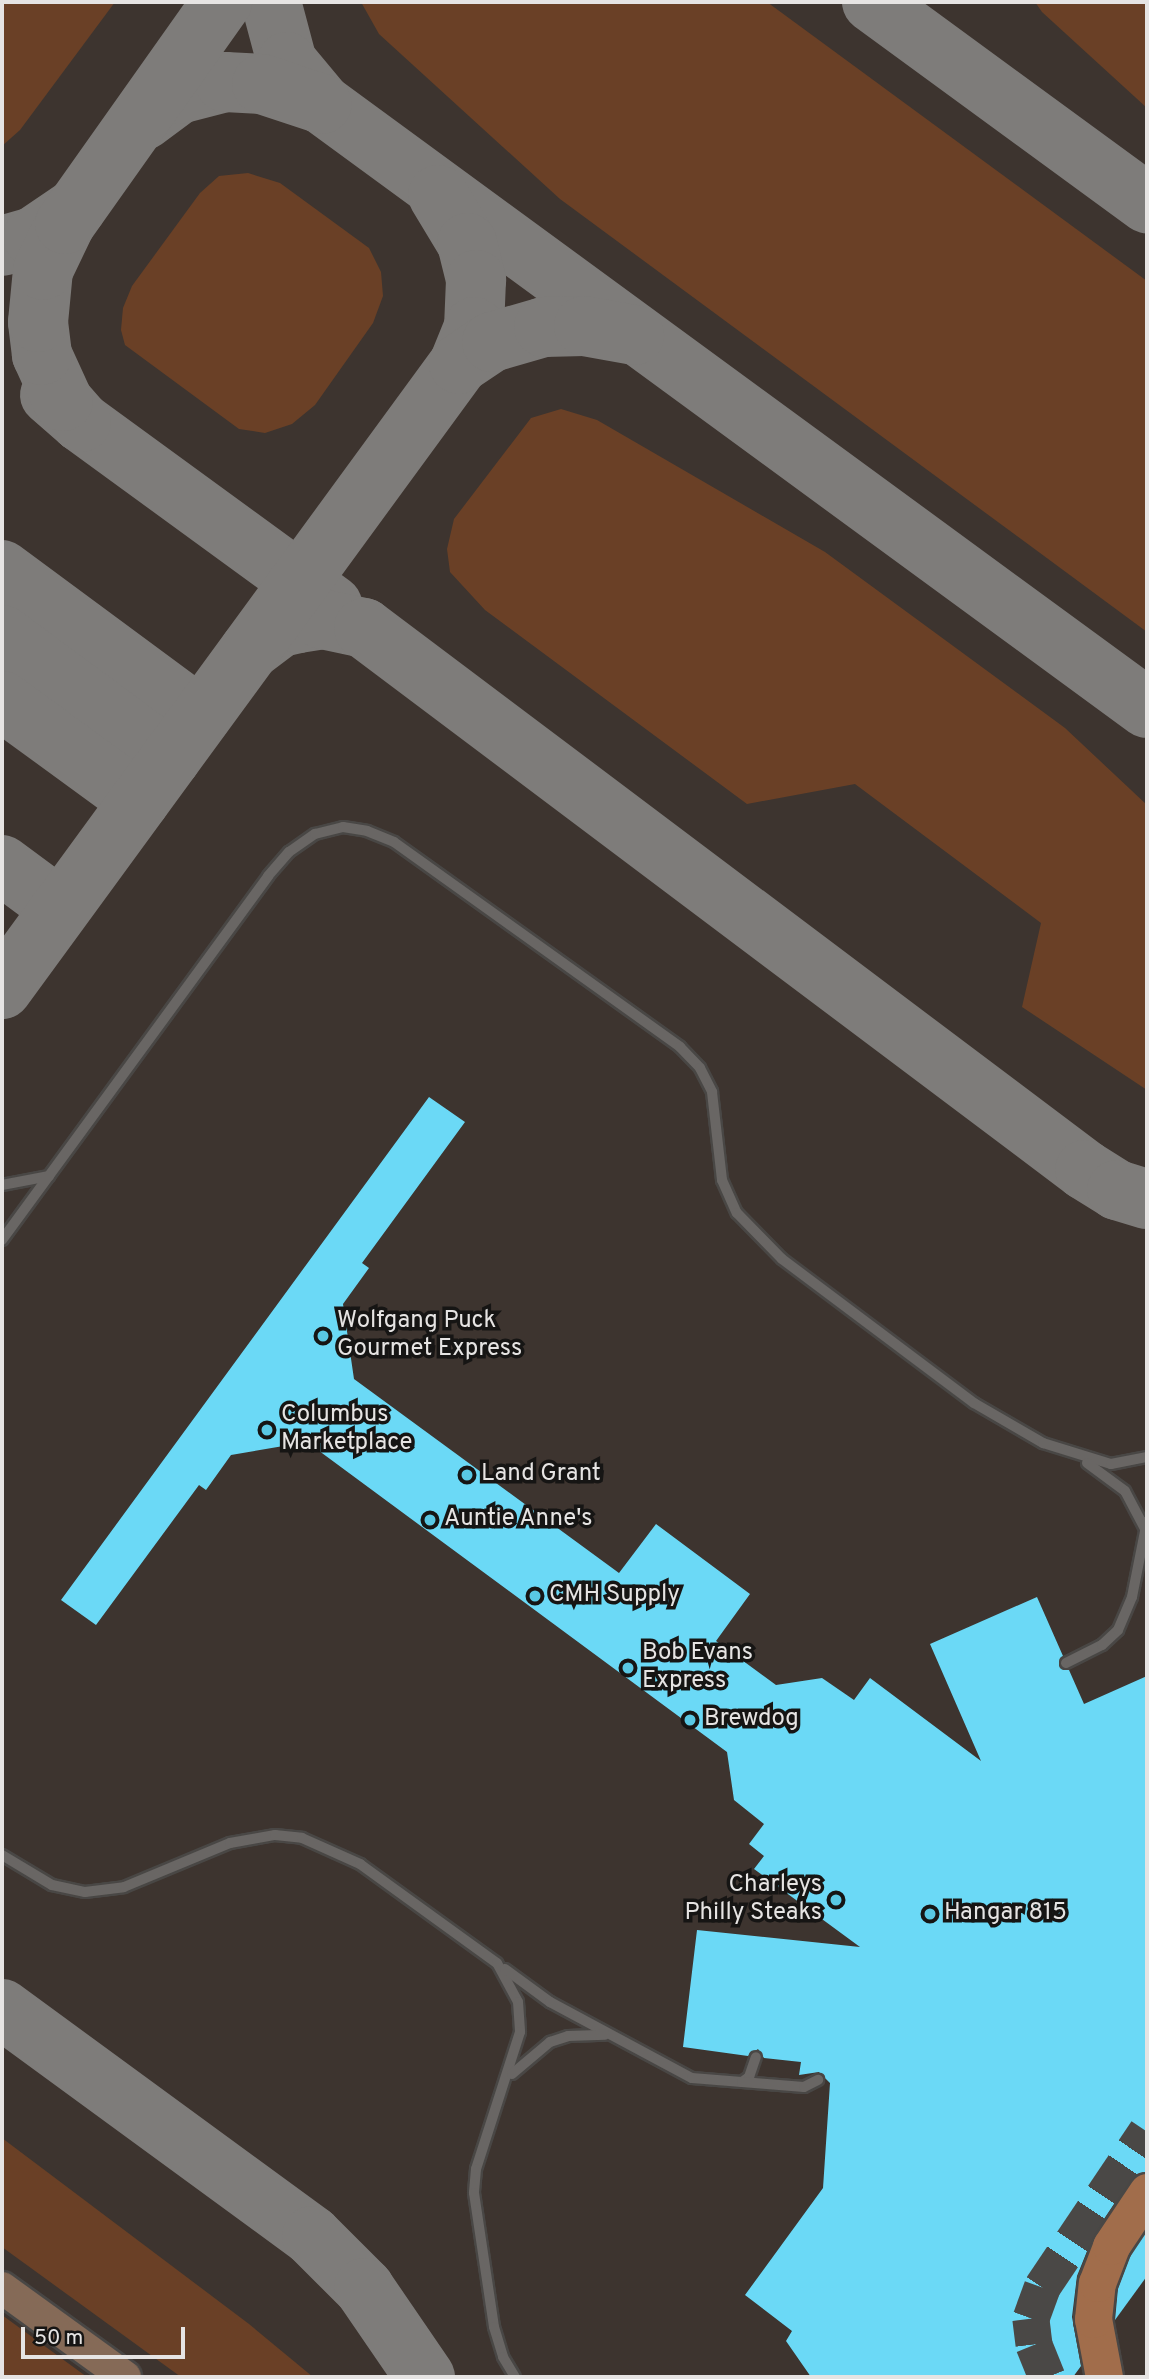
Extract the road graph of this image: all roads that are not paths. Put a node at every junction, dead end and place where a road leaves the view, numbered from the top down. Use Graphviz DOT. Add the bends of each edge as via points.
graph roads {
  1 [pos="48,1176"];
  2 [pos="2,1185"];
  3 [pos="2,1240"];
  4 [pos="1073,1454"];
  5 [pos="1147,1457"];
  6 [pos="1146,1525"];
  7 [pos="1066,1663"];
  8 [pos="2,1855"];
  9 [pos="497,1963"];
  10 [pos="611,2035"];
  11 [pos="756,2057"];
  12 [pos="818,2080"];
  13 [pos="741,2082"];
  14 [pos="505,2085"];
  15 [pos="1147,2192"];
  16 [pos="2,2288"];
  17 [pos="1100,2361"];
  18 [pos="125,2377"];
  19 [pos="515,2377"];
  1 -- 2 [label="lane"];
  1 -- 3 [label="lane"];
  1 -- 4 [label="lane" via="289,852 315,834 343,827 366,831 405,850 687,1054 712,1092 722,1181 755,1236 974,1403 1043,1443"];
  4 -- 5 [label="lane" via="1111,1464"];
  4 -- 6 [label="lane" via="1125,1491"];
  6 -- 7 [label="lane" via="1129,1608 1118,1630 1102,1645"];
  8 -- 9 [label="lane" via="52,1885 85,1892 124,1887 241,1840 275,1835 302,1838 360,1864"];
  9 -- 10 [label="lane" via="550,2003"];
  9 -- 14 [label="lane" via="514,1993 520,2018"];
  10 -- 13 [label="lane" via="692,2078"];
  10 -- 14 [label="lane" via="568,2036 550,2042 523,2061"];
  11 -- 13 [label="lane" via="750,2077"];
  12 -- 13 [label="lane" via="804,2087"];
  14 -- 19 [label="lane" via="476,2169 474,2193 494,2327"];
  15 -- 17 [label="main road" via="1103,2264 1095,2296"];
  16 -- 18 [label="street"];
}
